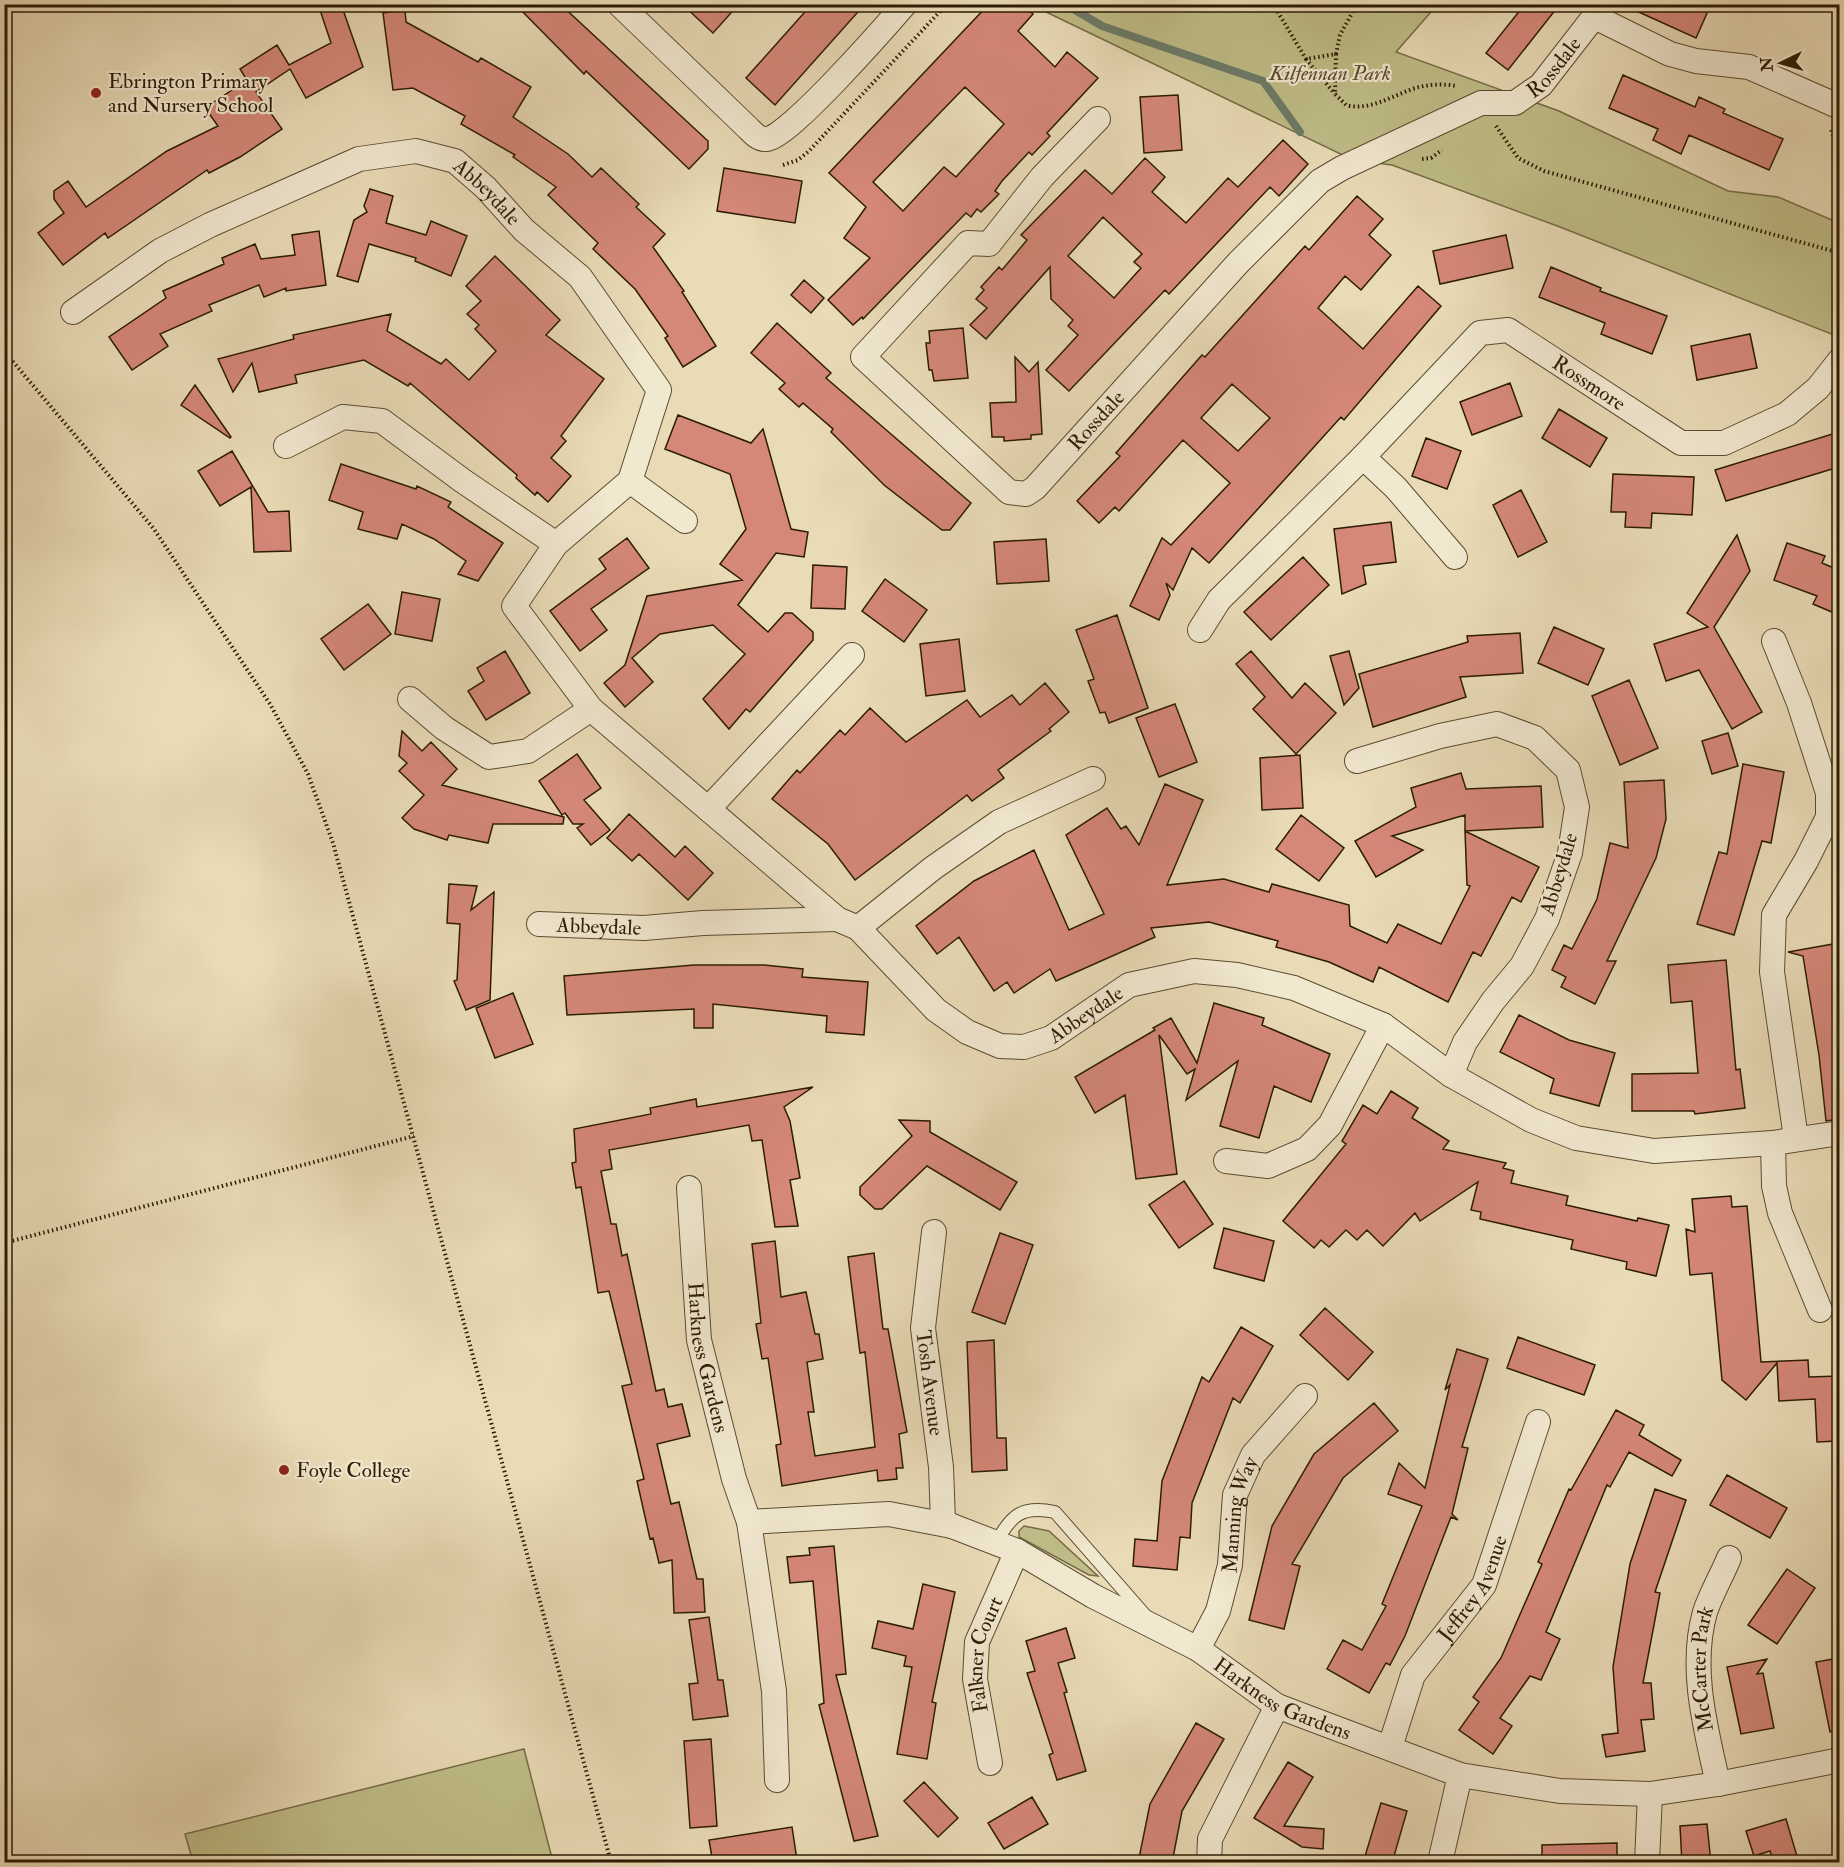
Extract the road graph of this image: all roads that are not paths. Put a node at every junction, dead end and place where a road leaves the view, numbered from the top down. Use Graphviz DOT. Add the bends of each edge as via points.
graph roads {
  1 [pos="620,4"];
  2 [pos="905,4"];
  3 [pos="1600,11"];
  4 [pos="1839,107"];
  5 [pos="1098,119"];
  6 [pos="73,312"];
  7 [pos="1839,360"];
  8 [pos="286,446"];
  9 [pos="1363,457"];
  10 [pos="630,481"];
  11 [pos="685,521"];
  12 [pos="556,544"];
  13 [pos="1455,557"];
  14 [pos="1200,630"];
  15 [pos="1774,641"];
  16 [pos="852,655"];
  17 [pos="410,699"];
  18 [pos="591,709"];
  19 [pos="1357,761"];
  20 [pos="1093,779"];
  21 [pos="708,808"];
  22 [pos="539,924"];
  23 [pos="848,924"];
  24 [pos="1383,1025"];
  25 [pos="1451,1075"];
  26 [pos="1839,1133"];
  27 [pos="1784,1141"];
  28 [pos="1226,1161"];
  29 [pos="689,1188"];
  30 [pos="934,1232"];
  31 [pos="1820,1310"];
  32 [pos="1305,1396"];
  33 [pos="1538,1422"];
  34 [pos="749,1522"];
  35 [pos="952,1526"];
  36 [pos="1006,1547"];
  37 [pos="1730,1557"];
  38 [pos="1156,1627"];
  39 [pos="1198,1649"];
  40 [pos="1277,1706"];
  41 [pos="1390,1747"];
  42 [pos="1839,1760"];
  43 [pos="990,1763"];
  44 [pos="1460,1775"];
  45 [pos="777,1780"];
  46 [pos="1718,1784"];
  47 [pos="1650,1794"];
  48 [pos="1209,1863"];
  49 [pos="1440,1863"];
  50 [pos="1647,1863"];
  1 -- 2 [label="street" via="747,128 767,140 784,130 832,85"];
  3 -- 4 [label="street, Rossdale" via="1670,54 1749,67"];
  3 -- 5 [label="street, Rossdale" via="1541,85 1515,103 1481,103 1320,181 1238,263 1035,488 1026,494 1009,492 863,357 968,243 988,244 1042,177"];
  6 -- 10 [label="street, Abbeydale" via="160,250 359,159 416,151 455,161 524,230 580,277 659,390"];
  7 -- 9 [label="street, Rossmore" via="1818,388 1787,414 1724,443 1681,443 1508,330 1480,333"];
  8 -- 12 [label="street" via="343,417 382,421"];
  9 -- 13 [label="street" via="1396,488"];
  9 -- 14 [label="street, Rossmore" via="1219,600"];
  10 -- 11 [label="street"];
  10 -- 12 [label="street, Abbeydale"];
  12 -- 18 [label="street, Abbeydale" via="514,606"];
  15 -- 27 [label="street" via="1828,793 1828,817 1774,915 1772,972"];
  16 -- 21 [label="street"];
  17 -- 18 [label="street" via="444,728 489,757 528,751"];
  18 -- 21 [label="street, Abbeydale"];
  19 -- 25 [label="street, Abbeydale" via="1497,724 1535,738 1568,770 1577,807 1570,853 1547,919 1522,966 1465,1042"];
  20 -- 23 [label="street" via="999,822"];
  21 -- 23 [label="street, Abbeydale"];
  22 -- 23 [label="street, Abbeydale" via="644,928 703,923"];
  23 -- 24 [label="street, Abbeydale" via="936,1010 967,1032 1000,1046 1024,1047 1051,1038 1129,985 1194,971 1237,975 1294,988"];
  24 -- 25 [label="street, Abbeydale"];
  24 -- 28 [label="street" via="1330,1125 1307,1149 1268,1166"];
  25 -- 27 [label="street, Abbeydale" via="1531,1120 1576,1138 1654,1151"];
  26 -- 27 [label="street, Abbeydale"];
  27 -- 31 [label="street" via="1774,1186 1780,1213"];
  29 -- 34 [label="street, Harkness Gardens" via="699,1340 734,1479"];
  30 -- 35 [label="street, Tosh Avenue" via="923,1328 941,1467 943,1522"];
  32 -- 39 [label="street, Manning Way" via="1253,1455 1235,1495 1230,1565 1218,1611"];
  33 -- 41 [label="street, Jeffrey Avenue" via="1485,1585 1413,1675"];
  34 -- 35 [label="street, Harkness Gardens" via="889,1514"];
  34 -- 45 [label="street, Harkness Gardens" via="774,1691"];
  35 -- 36 [label="street, Harkness Gardens"];
  36 -- 38 [label="street, Harkness Gardens"];
  36 -- 38 [label="lane" via="1015,1515 1029,1510 1055,1512"];
  36 -- 43 [label="street, Falkner Court" via="977,1642 975,1679"];
  37 -- 46 [label="street, McCarter Park" via="1705,1612 1699,1662 1702,1712"];
  38 -- 39 [label="street, Harkness Gardens"];
  39 -- 40 [label="street, Harkness Gardens"];
  40 -- 41 [label="street, Harkness Gardens"];
  40 -- 48 [label="street" via="1210,1839"];
  41 -- 44 [label="street, Harkness Gardens"];
  42 -- 46 [label="street, Harkness Gardens"];
  44 -- 47 [label="street, Harkness Gardens" via="1560,1791"];
  44 -- 49 [label="street"];
  46 -- 47 [label="street, Harkness Gardens"];
  47 -- 50 [label="street"];
}
